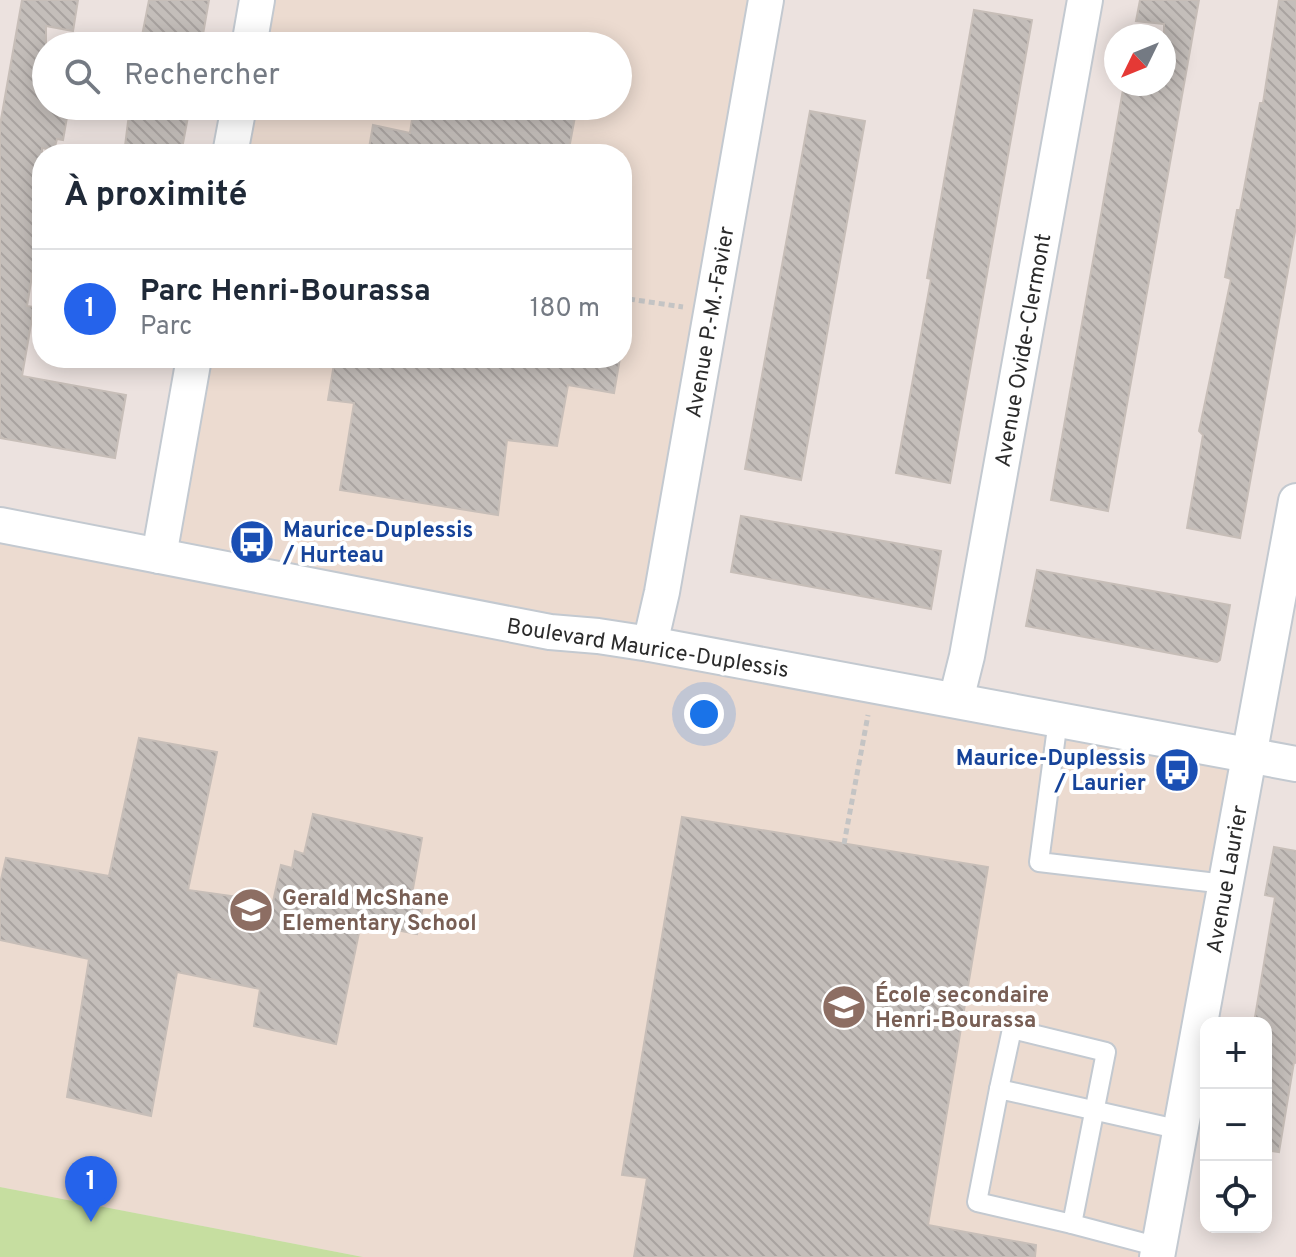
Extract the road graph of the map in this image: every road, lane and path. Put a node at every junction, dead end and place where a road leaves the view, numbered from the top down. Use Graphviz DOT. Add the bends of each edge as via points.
graph roads {
  1 [pos="257,0"];
  2 [pos="766,0"];
  3 [pos="1085,0"];
  4 [pos="251,32"];
  5 [pos="236,120"];
  6 [pos="232,144"];
  7 [pos="632,299"];
  8 [pos="670,305"];
  9 [pos="192,368"];
  10 [pos="1296,501"];
  11 [pos="0,525"];
  12 [pos="159,556"];
  13 [pos="650,644"];
  14 [pos="874,686"];
  15 [pos="956,700"];
  16 [pos="1058,720"];
  17 [pos="1248,755"];
  18 [pos="1296,764"];
  19 [pos="844,844"];
  20 [pos="1225,884"];
  21 [pos="999,1089"];
  22 [pos="1095,1110"];
  23 [pos="1181,1130"];
  24 [pos="1072,1224"];
  25 [pos="1158,1252"];
  1 -- 4 [label="street"];
  2 -- 13 [label="street, Avenue P.-M.-Favier"];
  3 -- 15 [label="street, Avenue Ovide-Clermont"];
  5 -- 6 [label="street"];
  7 -- 8 [label="path"];
  9 -- 12 [label="street"];
  10 -- 17 [label="street, Avenue Laurier"];
  11 -- 12 [label="street, Boulevard Maurice-Duplessis"];
  12 -- 13 [label="street, Boulevard Maurice-Duplessis" via="550,632"];
  13 -- 14 [label="street, Boulevard Maurice-Duplessis"];
  14 -- 15 [label="street, Boulevard Maurice-Duplessis"];
  14 -- 19 [label="path"];
  15 -- 16 [label="street, Boulevard Maurice-Duplessis"];
  16 -- 17 [label="street, Boulevard Maurice-Duplessis"];
  16 -- 20 [label="lane" via="1039,862"];
  17 -- 18 [label="street, Boulevard Maurice-Duplessis"];
  17 -- 20 [label="street, Avenue Laurier"];
  20 -- 23 [label="street, Avenue Laurier"];
  21 -- 22 [label="lane"];
  21 -- 22 [label="lane" via="1012,1029 1106,1052"];
  21 -- 24 [label="lane" via="977,1202"];
  22 -- 23 [label="lane"];
  22 -- 24 [label="lane"];
  23 -- 25 [label="street, Avenue Laurier"];
  24 -- 25 [label="lane"];
}
